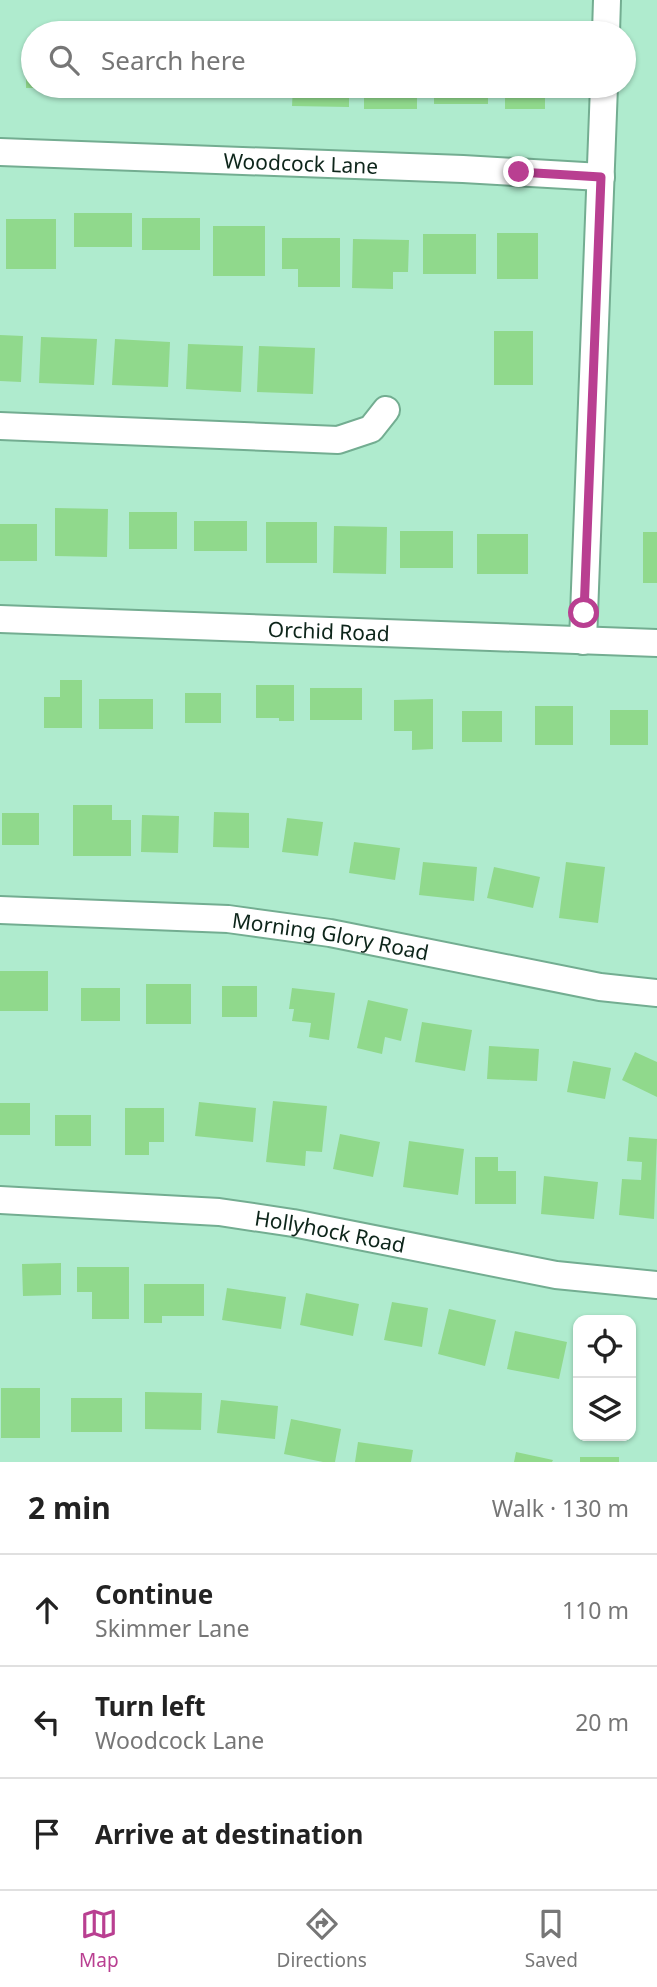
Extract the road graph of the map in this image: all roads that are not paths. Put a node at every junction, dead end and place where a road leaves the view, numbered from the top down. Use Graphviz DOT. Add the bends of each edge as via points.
graph roads {
  1 [pos="607,0"];
  2 [pos="606,21"];
  3 [pos="604,98"];
  4 [pos="0,152"];
  5 [pos="601,177"];
  6 [pos="386,410"];
  7 [pos="0,426"];
  8 [pos="0,619"];
  9 [pos="583,640"];
  10 [pos="657,643"];
  11 [pos="0,910"];
  12 [pos="657,993"];
  13 [pos="0,1200"];
  14 [pos="657,1285"];
  1 -- 2 [label="street"];
  3 -- 5 [label="street"];
  4 -- 5 [label="street, Woodcock Lane"];
  5 -- 9 [label="street"];
  6 -- 7 [label="street" via="371,429 338,440"];
  8 -- 9 [label="street, Orchid Road"];
  9 -- 10 [label="street, Orchid Road"];
  11 -- 12 [label="street, Morning Glory Road" via="228,919 330,933 600,987"];
  13 -- 14 [label="street, Hollyhock Road" via="219,1212 556,1276"];
}
